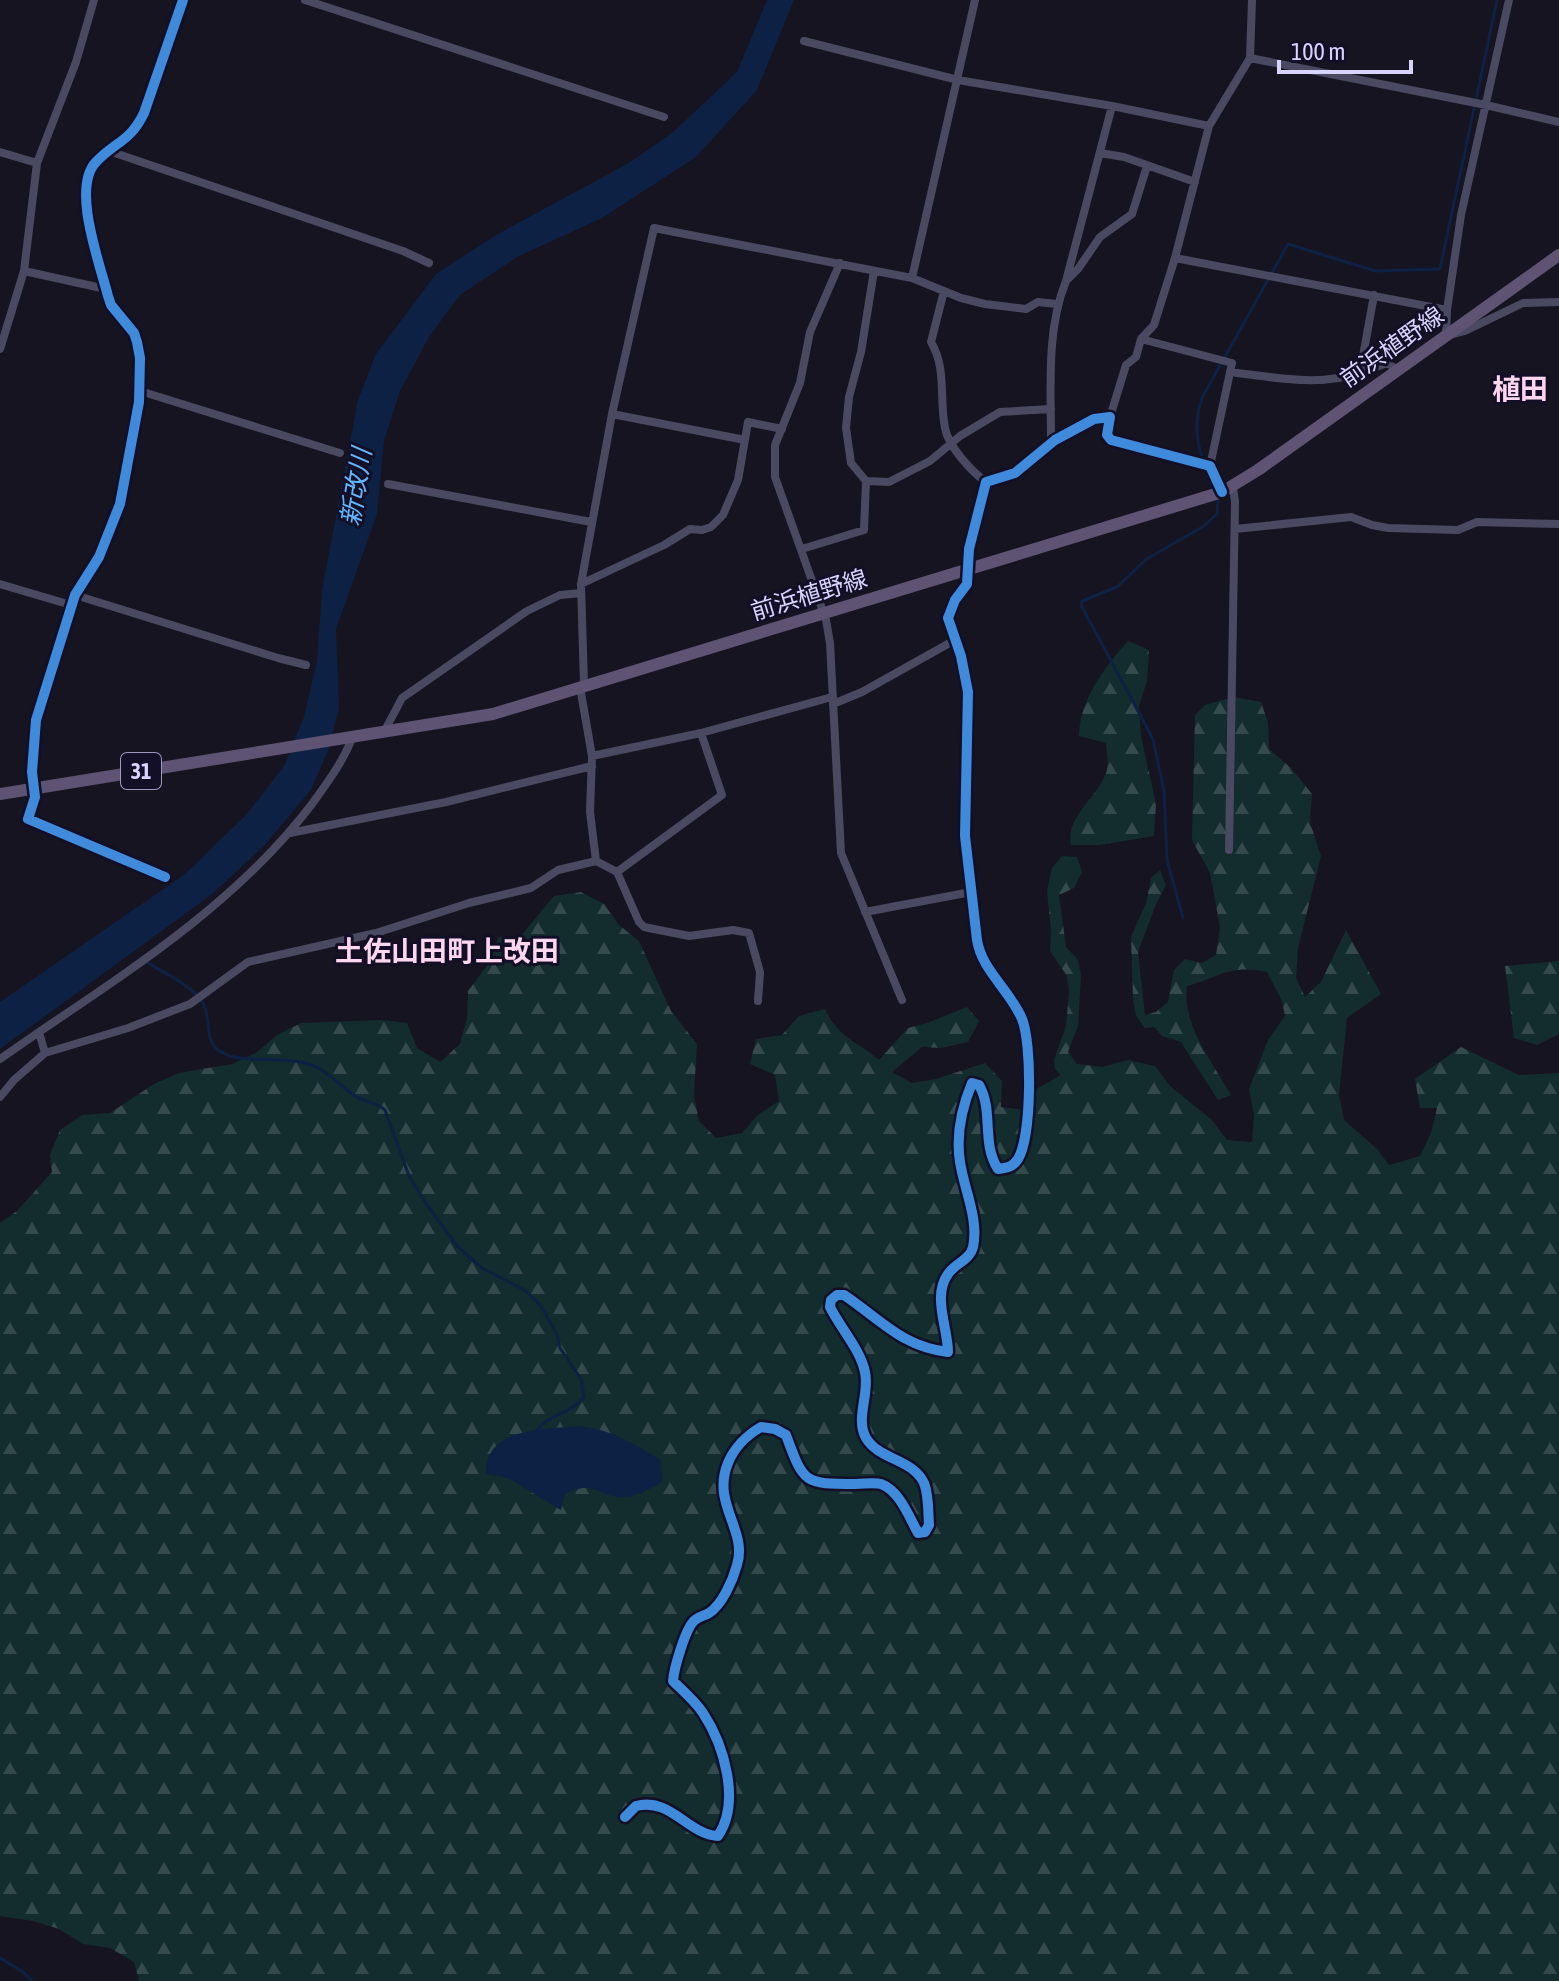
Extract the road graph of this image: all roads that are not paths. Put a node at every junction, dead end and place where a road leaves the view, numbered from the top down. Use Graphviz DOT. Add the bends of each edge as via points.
graph roads {
  1 [pos="94,0"];
  2 [pos="183,0"];
  3 [pos="305,0"];
  4 [pos="975,0"];
  5 [pos="1252,0"];
  6 [pos="1509,0"];
  7 [pos="804,41"];
  8 [pos="1250,58"];
  9 [pos="958,80"];
  10 [pos="1486,105"];
  11 [pos="1112,106"];
  12 [pos="664,117"];
  13 [pos="1559,122"];
  14 [pos="1209,126"];
  15 [pos="109,151"];
  16 [pos="0,152"];
  17 [pos="1100,153"];
  18 [pos="37,163"];
  19 [pos="1147,166"];
  20 [pos="1195,182"];
  21 [pos="1559,255"];
  22 [pos="1175,258"];
  23 [pos="429,263"];
  24 [pos="840,263"];
  25 [pos="24,271"];
  26 [pos="874,271"];
  27 [pos="912,278"];
  28 [pos="1066,281"];
  29 [pos="106,289"];
  30 [pos="944,291"];
  31 [pos="1374,295"];
  32 [pos="1559,302"];
  33 [pos="1056,304"];
  34 [pos="1447,310"];
  35 [pos="1446,336"];
  36 [pos="1141,339"];
  37 [pos="0,349"];
  38 [pos="1398,370"];
  39 [pos="1230,372"];
  40 [pos="1360,373"];
  41 [pos="140,391"];
  42 [pos="1051,409"];
  43 [pos="612,414"];
  44 [pos="1110,417"];
  45 [pos="782,429"];
  46 [pos="745,440"];
  47 [pos="952,442"];
  48 [pos="1051,442"];
  49 [pos="340,453"];
  50 [pos="1210,466"];
  51 [pos="866,481"];
  52 [pos="986,482"];
  53 [pos="388,484"];
  54 [pos="1228,489"];
  55 [pos="591,522"];
  56 [pos="1559,524"];
  57 [pos="1235,529"];
  58 [pos="802,549"];
  59 [pos="968,569"];
  60 [pos="0,584"];
  61 [pos="581,588"];
  62 [pos="75,595"];
  63 [pos="71,605"];
  64 [pos="825,614"];
  65 [pos="955,640"];
  66 [pos="306,665"];
  67 [pos="582,686"];
  68 [pos="833,700"];
  69 [pos="384,732"];
  70 [pos="701,733"];
  71 [pos="348,737"];
  72 [pos="592,761"];
  73 [pos="35,789"];
  74 [pos="0,794"];
  75 [pos="289,833"];
  76 [pos="1229,850"];
  77 [pos="596,861"];
  78 [pos="617,872"];
  79 [pos="165,877"];
  80 [pos="971,892"];
  81 [pos="865,912"];
  82 [pos="902,1000"];
  83 [pos="758,1001"];
  84 [pos="39,1032"];
  85 [pos="45,1053"];
  86 [pos="0,1059"];
  87 [pos="0,1097"];
  88 [pos="625,1817"];
  1 -- 18 [label="street"];
  2 -- 15 [label="street" via="136,131"];
  3 -- 12 [label="street"];
  4 -- 9 [label="street"];
  5 -- 8 [label="street"];
  6 -- 10 [label="street"];
  7 -- 9 [label="street"];
  8 -- 10 [label="street"];
  8 -- 14 [label="street"];
  9 -- 11 [label="street"];
  9 -- 27 [label="street"];
  10 -- 13 [label="street"];
  10 -- 34 [label="street" via="1461,215"];
  11 -- 14 [label="street"];
  11 -- 17 [label="street"];
  14 -- 20 [label="street"];
  15 -- 23 [label="street"];
  15 -- 29 [label="street" via="90,169 86,200"];
  16 -- 18 [label="street"];
  17 -- 19 [label="street"];
  17 -- 28 [label="street"];
  18 -- 25 [label="street"];
  19 -- 20 [label="street"];
  19 -- 28 [label="street" via="1132,214 1100,237"];
  20 -- 22 [label="street"];
  21 -- 35 [label="main road, 前浜植野線 / 31"];
  22 -- 31 [label="street"];
  22 -- 36 [label="street" via="1154,325"];
  24 -- 26 [label="street"];
  24 -- 43 [label="street" via="654,228"];
  24 -- 45 [label="street" via="810,332 800,383"];
  25 -- 29 [label="street"];
  25 -- 37 [label="street"];
  26 -- 27 [label="street"];
  26 -- 51 [label="street" via="846,428 851,463"];
  27 -- 30 [label="street"];
  28 -- 33 [label="street"];
  29 -- 41 [label="street" via="111,305 134,333"];
  30 -- 33 [label="street" via="1026,309 1038,302"];
  30 -- 47 [label="street" via="931,342 940,357 945,431"];
  31 -- 34 [label="street"];
  31 -- 40 [label="street"];
  32 -- 35 [label="street" via="1523,303"];
  33 -- 42 [label="street"];
  34 -- 35 [label="street"];
  35 -- 38 [label="main road, 前浜植野線 / 31"];
  36 -- 39 [label="street" via="1232,363"];
  36 -- 44 [label="street" via="1136,357 1126,365"];
  38 -- 40 [label="street" via="1387,363"];
  38 -- 54 [label="main road, 前浜植野線 / 31"];
  39 -- 40 [label="street" via="1308,382"];
  39 -- 50 [label="street"];
  41 -- 49 [label="street"];
  41 -- 62 [label="street" via="120,504 99,557"];
  42 -- 47 [label="street" via="1000,412"];
  42 -- 48 [label="street"];
  43 -- 46 [label="street"];
  43 -- 55 [label="street"];
  44 -- 48 [label="street" via="1094,419"];
  44 -- 50 [label="street" via="1111,440"];
  45 -- 46 [label="street" via="748,422"];
  45 -- 58 [label="street" via="775,445 775,477"];
  46 -- 61 [label="street" via="738,480 723,515 711,527 690,529"];
  47 -- 51 [label="street" via="930,461 889,482"];
  47 -- 52 [label="street" via="970,470"];
  48 -- 52 [label="street" via="1015,473"];
  50 -- 54 [label="street"];
  51 -- 58 [label="street" via="864,530"];
  52 -- 59 [label="street"];
  53 -- 55 [label="street"];
  54 -- 57 [label="street"];
  54 -- 59 [label="main road, 前浜植野線 / 31"];
  55 -- 61 [label="street"];
  56 -- 57 [label="street" via="1388,528 1351,517"];
  57 -- 76 [label="street"];
  58 -- 64 [label="street"];
  59 -- 64 [label="main road, 前浜植野線 / 31"];
  59 -- 65 [label="street" via="967,584 948,618"];
  60 -- 63 [label="street"];
  61 -- 67 [label="street"];
  61 -- 69 [label="street" via="527,611 402,698"];
  62 -- 63 [label="street"];
  62 -- 66 [label="street"];
  63 -- 73 [label="street" via="36,720"];
  64 -- 67 [label="main road, 前浜植野線 / 31"];
  64 -- 68 [label="street"];
  65 -- 68 [label="street" via="862,692"];
  65 -- 80 [label="street" via="968,692 965,836"];
  67 -- 69 [label="main road, 前浜植野線 / 31" via="493,714"];
  67 -- 72 [label="street"];
  68 -- 70 [label="street"];
  68 -- 81 [label="street" via="841,853"];
  69 -- 71 [label="main road, 前浜植野線 / 31"];
  70 -- 72 [label="street"];
  70 -- 78 [label="street" via="722,795"];
  71 -- 73 [label="main road, 前浜植野線 / 31"];
  71 -- 75 [label="street" via="344,758"];
  72 -- 75 [label="street" via="446,802"];
  72 -- 77 [label="street" via="590,812"];
  73 -- 74 [label="main road, 前浜植野線 / 31"];
  73 -- 79 [label="street" via="28,819"];
  75 -- 84 [label="street" via="183,930"];
  77 -- 78 [label="street"];
  77 -- 85 [label="street" via="558,870 531,888 376,933 248,962 190,1004"];
  78 -- 83 [label="street" via="644,927 689,936 749,933 760,972"];
  80 -- 81 [label="street"];
  80 -- 88 [label="street" via="980,956 1015,1005 1028,1040 1026,1129 1019,1158 1010,1168 998,1169 993,1162 985,1096 972,1083 961,1121 959,1160 973,1248 942,1285 948,1352 904,1340 844,1295 831,1300 830,1307 865,1372 862,1430 875,1448 924,1483 929,1525 918,1533 900,1500 880,1484 819,1484 805,1478 786,1435 761,1427 753,1431 735,1449 723,1475 738,1564 712,1612 693,1622 674,1665 673,1681 703,1712 718,1743 730,1799 728,1818 718,1836 705,1835 661,1805 636,1806"];
  81 -- 82 [label="street"];
  84 -- 85 [label="street"];
  84 -- 86 [label="street"];
  85 -- 87 [label="street"];
}
